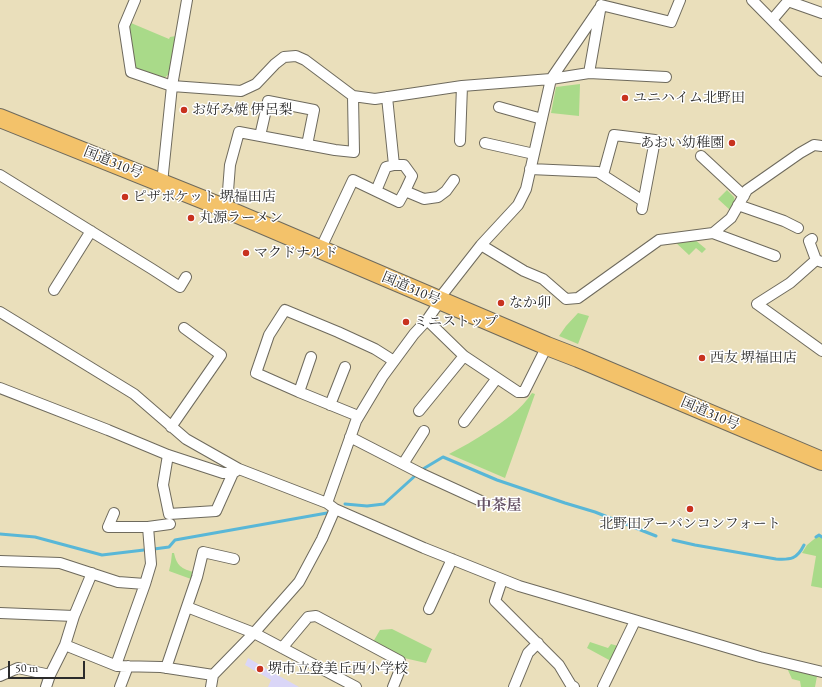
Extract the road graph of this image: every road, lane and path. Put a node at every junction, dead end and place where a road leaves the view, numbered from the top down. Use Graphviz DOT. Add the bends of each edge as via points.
graph roads {
  1 [pos="135,0"];
  2 [pos="187,0"];
  3 [pos="680,0"];
  4 [pos="752,0"];
  5 [pos="789,0"];
  6 [pos="601,2"];
  7 [pos="822,13"];
  8 [pos="772,20"];
  9 [pos="822,70"];
  10 [pos="589,73"];
  11 [pos="666,77"];
  12 [pos="551,79"];
  13 [pos="172,86"];
  14 [pos="462,86"];
  15 [pos="353,96"];
  16 [pos="387,97"];
  17 [pos="499,107"];
  18 [pos="0,118"];
  19 [pos="542,118"];
  20 [pos="260,136"];
  21 [pos="460,142"];
  22 [pos="485,144"];
  23 [pos="307,145"];
  24 [pos="822,146"];
  25 [pos="534,154"];
  26 [pos="701,156"];
  27 [pos="394,165"];
  28 [pos="530,169"];
  29 [pos="0,175"];
  30 [pos="604,175"];
  31 [pos="454,180"];
  32 [pos="162,183"];
  33 [pos="376,191"];
  34 [pos="405,191"];
  35 [pos="744,196"];
  36 [pos="738,205"];
  37 [pos="228,210"];
  38 [pos="798,228"];
  39 [pos="91,231"];
  40 [pos="713,233"];
  41 [pos="812,238"];
  42 [pos="481,245"];
  43 [pos="320,250"];
  44 [pos="775,256"];
  45 [pos="819,261"];
  46 [pos="186,277"];
  47 [pos="54,290"];
  48 [pos="438,300"];
  49 [pos="0,312"];
  50 [pos="427,320"];
  51 [pos="184,328"];
  52 [pos="546,346"];
  53 [pos="820,346"];
  54 [pos="464,356"];
  55 [pos="311,357"];
  56 [pos="394,361"];
  57 [pos="345,367"];
  58 [pos="497,378"];
  59 [pos="0,388"];
  60 [pos="299,392"];
  61 [pos="330,404"];
  62 [pos="419,411"];
  63 [pos="358,416"];
  64 [pos="464,422"];
  65 [pos="171,427"];
  66 [pos="424,431"];
  67 [pos="350,437"];
  68 [pos="168,455"];
  69 [pos="822,461"];
  70 [pos="403,464"];
  71 [pos="236,471"];
  72 [pos="481,501"];
  73 [pos="331,506"];
  74 [pos="114,513"];
  75 [pos="170,524"];
  76 [pos="148,527"];
  77 [pos="234,559"];
  78 [pos="452,559"];
  79 [pos="0,560"];
  80 [pos="92,573"];
  81 [pos="502,580"];
  82 [pos="145,584"];
  83 [pos="187,608"];
  84 [pos="429,609"];
  85 [pos="0,613"];
  86 [pos="74,616"];
  87 [pos="635,621"];
  88 [pos="254,634"];
  89 [pos="538,643"];
  90 [pos="65,644"];
  91 [pos="282,648"];
  92 [pos="116,665"];
  93 [pos="128,666"];
  94 [pos="166,668"];
  95 [pos="822,672"];
  96 [pos="50,675"];
  97 [pos="214,675"];
  98 [pos="0,676"];
  99 [pos="46,687"];
  100 [pos="120,687"];
  101 [pos="211,687"];
  102 [pos="356,687"];
  103 [pos="393,687"];
  104 [pos="514,687"];
  105 [pos="574,687"];
  106 [pos="602,687"];
  1 -- 13 [label="street" via="124,26 131,72"];
  2 -- 13 [label="street"];
  3 -- 6 [label="street" via="671,22"];
  4 -- 8 [label="street"];
  5 -- 7 [label="street"];
  5 -- 8 [label="street"];
  6 -- 10 [label="street"];
  6 -- 12 [label="street"];
  8 -- 9 [label="street"];
  10 -- 11 [label="street"];
  10 -- 12 [label="street"];
  12 -- 14 [label="street"];
  12 -- 19 [label="street"];
  13 -- 15 [label="street" via="241,91 256,84 284,57 296,56"];
  13 -- 32 [label="street"];
  14 -- 16 [label="street"];
  14 -- 21 [label="street"];
  15 -- 16 [label="street" via="375,99"];
  15 -- 23 [label="street" via="354,152"];
  16 -- 27 [label="street"];
  17 -- 19 [label="street"];
  18 -- 32 [label="highway, 国道310号"];
  19 -- 25 [label="street"];
  20 -- 23 [label="street"];
  20 -- 23 [label="street" via="268,101 314,110"];
  20 -- 37 [label="street" via="239,132 230,165"];
  22 -- 25 [label="street"];
  24 -- 35 [label="street" via="814,145 800,153 747,190"];
  25 -- 28 [label="street"];
  26 -- 35 [label="street"];
  27 -- 33 [label="street" via="386,167"];
  27 -- 34 [label="street" via="404,165 412,176"];
  28 -- 30 [label="street" via="598,172"];
  28 -- 42 [label="street" via="526,189 518,205"];
  29 -- 39 [label="street"];
  30 -- 30 [label="street" via="614,135 655,140 643,205"];
  31 -- 34 [label="street" via="438,197 424,199"];
  32 -- 37 [label="highway, 国道310号"];
  33 -- 34 [label="street" via="399,202"];
  33 -- 43 [label="street" via="353,180"];
  35 -- 36 [label="street"];
  36 -- 38 [label="street"];
  36 -- 40 [label="street" via="730,218"];
  37 -- 43 [label="highway, 国道310号"];
  39 -- 46 [label="street" via="180,287"];
  39 -- 47 [label="street"];
  40 -- 42 [label="street" via="659,240 578,298 566,299 543,279 524,271"];
  40 -- 44 [label="street"];
  41 -- 45 [label="street" via="809,241"];
  42 -- 48 [label="street"];
  43 -- 48 [label="highway, 国道310号"];
  45 -- 53 [label="street" via="757,304"];
  48 -- 50 [label="street"];
  48 -- 52 [label="highway, 国道310号"];
  49 -- 65 [label="street" via="134,394"];
  50 -- 54 [label="street"];
  50 -- 56 [label="street"];
  51 -- 65 [label="street" via="221,355"];
  52 -- 58 [label="street" via="524,392 518,392"];
  52 -- 69 [label="highway, 国道310号"];
  54 -- 58 [label="street"];
  54 -- 62 [label="street"];
  55 -- 60 [label="street"];
  56 -- 60 [label="street" via="375,349 285,310 269,335 256,373"];
  56 -- 63 [label="street"];
  57 -- 61 [label="street"];
  58 -- 64 [label="street"];
  59 -- 68 [label="street"];
  60 -- 61 [label="street"];
  61 -- 63 [label="street"];
  63 -- 67 [label="street"];
  65 -- 71 [label="street"];
  66 -- 70 [label="street"];
  67 -- 70 [label="street"];
  67 -- 73 [label="street"];
  68 -- 71 [label="street" via="222,474"];
  68 -- 71 [label="street" via="163,485 169,514 216,511"];
  70 -- 72 [label="street"];
  71 -- 73 [label="street"];
  73 -- 78 [label="street"];
  73 -- 88 [label="street" via="322,539 299,582"];
  74 -- 76 [label="street" via="108,527"];
  75 -- 76 [label="street"];
  76 -- 82 [label="street" via="151,564"];
  77 -- 83 [label="street" via="203,552"];
  78 -- 81 [label="street"];
  78 -- 84 [label="street"];
  79 -- 80 [label="street" via="60,563"];
  80 -- 82 [label="street" via="118,582"];
  80 -- 86 [label="street"];
  81 -- 87 [label="street"];
  81 -- 89 [label="street" via="495,601"];
  82 -- 92 [label="street"];
  83 -- 88 [label="street"];
  83 -- 94 [label="street"];
  85 -- 86 [label="street"];
  86 -- 90 [label="street"];
  87 -- 95 [label="street"];
  87 -- 106 [label="street"];
  88 -- 91 [label="street"];
  88 -- 97 [label="street"];
  89 -- 104 [label="street" via="528,653"];
  89 -- 105 [label="street" via="559,665"];
  90 -- 92 [label="street"];
  90 -- 96 [label="street"];
  91 -- 102 [label="street"];
  91 -- 103 [label="street" via="308,617 316,616 400,661 401,667"];
  92 -- 93 [label="street"];
  93 -- 94 [label="street"];
  93 -- 100 [label="street"];
  94 -- 97 [label="street"];
  96 -- 98 [label="street" via="18,668"];
  96 -- 99 [label="street"];
  97 -- 101 [label="street"];
}
